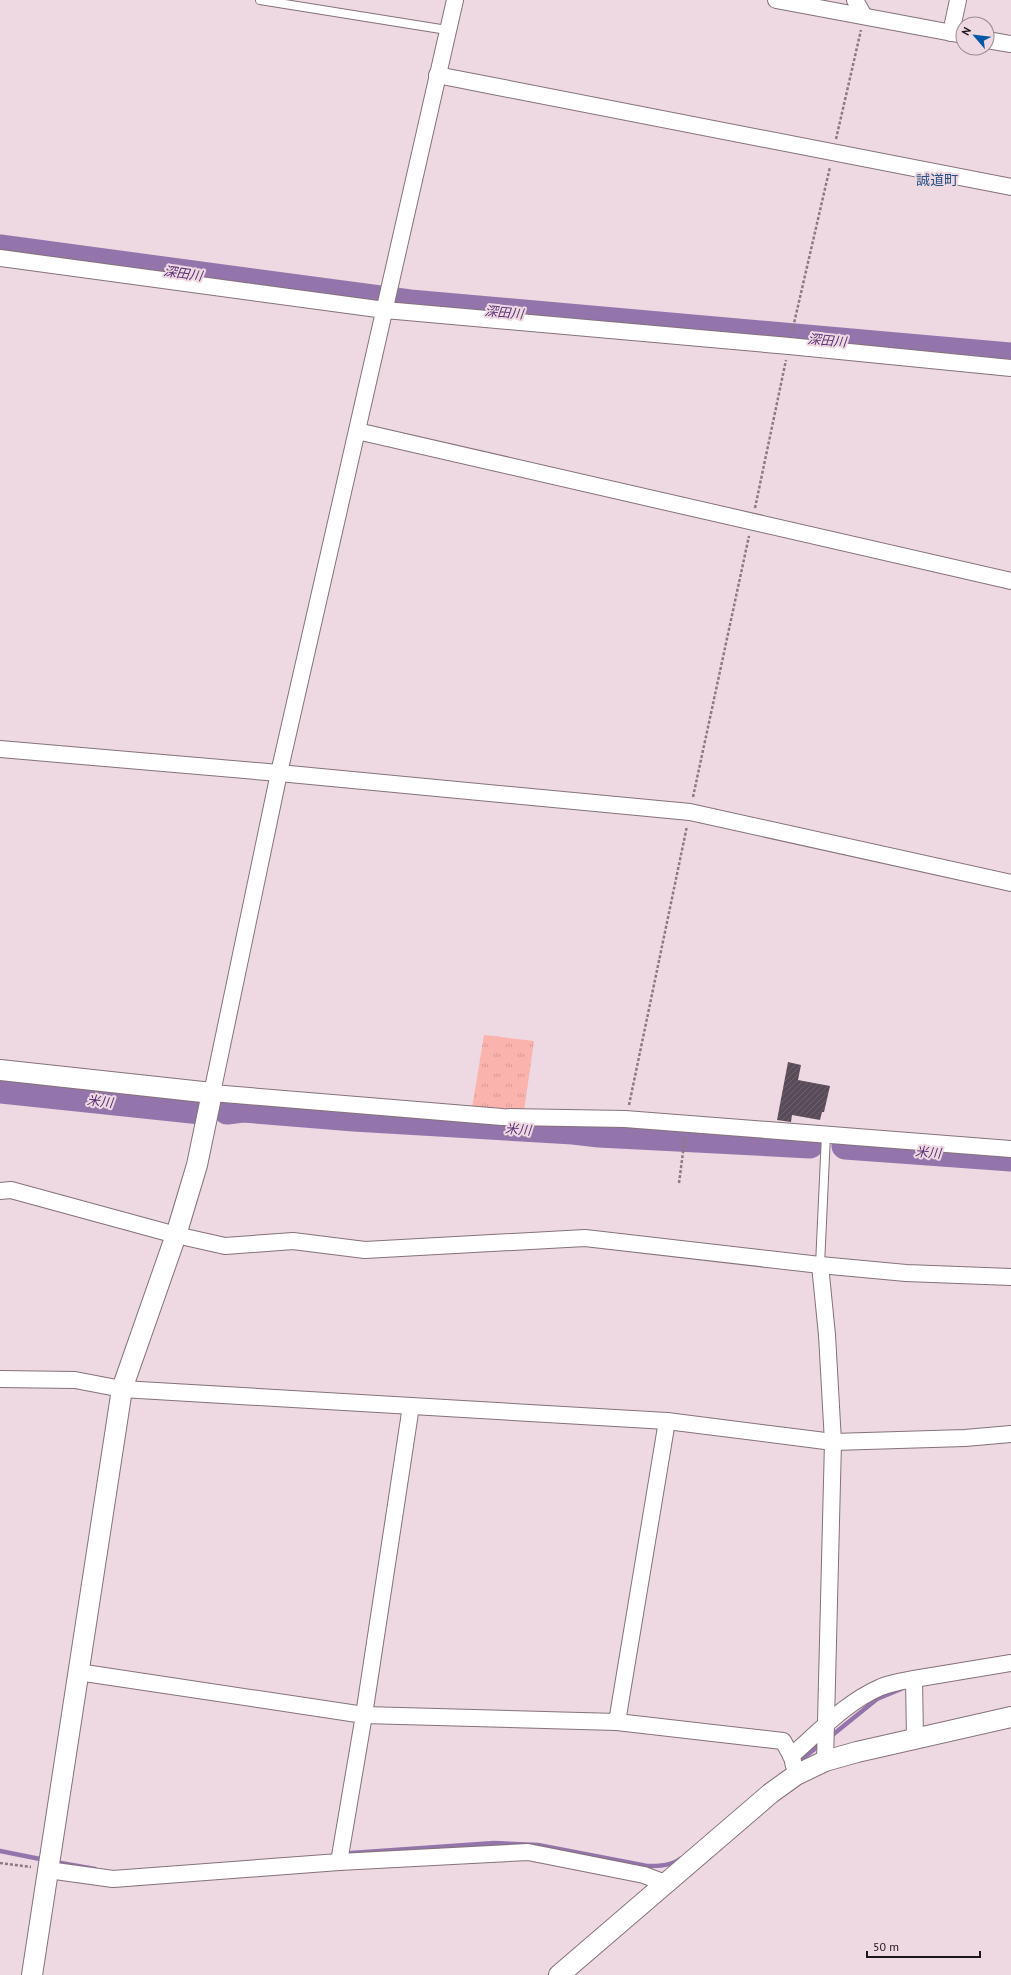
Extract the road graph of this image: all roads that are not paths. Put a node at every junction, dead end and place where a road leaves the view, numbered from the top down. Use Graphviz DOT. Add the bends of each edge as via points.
graph roads {
  1 [pos="260,0"];
  2 [pos="455,0"];
  3 [pos="776,0"];
  4 [pos="855,0"];
  5 [pos="958,0"];
  6 [pos="864,16"];
  7 [pos="958,16"];
  8 [pos="447,30"];
  9 [pos="955,34"];
  10 [pos="995,41"];
  11 [pos="1011,44"];
  12 [pos="437,75"];
  13 [pos="1011,187"];
  14 [pos="0,258"];
  15 [pos="384,310"];
  16 [pos="1011,368"];
  17 [pos="357,431"];
  18 [pos="1011,581"];
  19 [pos="0,748"];
  20 [pos="279,772"];
  21 [pos="1011,883"];
  22 [pos="0,1070"];
  23 [pos="212,1093"];
  24 [pos="826,1135"];
  25 [pos="1011,1149"];
  26 [pos="0,1191"];
  27 [pos="176,1235"];
  28 [pos="820,1265"];
  29 [pos="1011,1277"];
  30 [pos="0,1379"];
  31 [pos="122,1389"];
  32 [pos="411,1406"];
  33 [pos="667,1421"];
  34 [pos="1011,1434"];
  35 [pos="833,1442"];
  36 [pos="1011,1663"];
  37 [pos="78,1672"];
  38 [pos="914,1678"];
  39 [pos="364,1715"];
  40 [pos="1011,1717"];
  41 [pos="617,1722"];
  42 [pos="826,1723"];
  43 [pos="915,1738"];
  44 [pos="792,1756"];
  45 [pos="825,1761"];
  46 [pos="796,1775"];
  47 [pos="339,1862"];
  48 [pos="49,1865"];
  49 [pos="665,1883"];
  50 [pos="32,1975"];
  51 [pos="559,1975"];
  1 -- 8 [label="lane"];
  2 -- 8 [label="street"];
  3 -- 6 [label="street"];
  4 -- 6 [label="street"];
  5 -- 7 [label="street"];
  6 -- 9 [label="street"];
  8 -- 12 [label="street"];
  10 -- 11 [label="street"];
  12 -- 13 [label="street"];
  12 -- 15 [label="street"];
  14 -- 15 [label="street"];
  15 -- 16 [label="street"];
  15 -- 17 [label="street"];
  17 -- 18 [label="street"];
  17 -- 20 [label="street"];
  19 -- 20 [label="street"];
  20 -- 21 [label="street" via="690,812"];
  20 -- 23 [label="street"];
  22 -- 23 [label="street"];
  23 -- 24 [label="street" via="502,1117 626,1119"];
  23 -- 27 [label="street" via="197,1165"];
  24 -- 25 [label="street"];
  24 -- 28 [label="lane"];
  26 -- 27 [label="street" via="11,1190"];
  27 -- 28 [label="street" via="225,1246 292,1241 365,1250 585,1238"];
  27 -- 31 [label="street"];
  28 -- 29 [label="street" via="906,1273"];
  28 -- 35 [label="street"];
  30 -- 31 [label="street" via="75,1380"];
  31 -- 32 [label="street"];
  31 -- 37 [label="street"];
  32 -- 33 [label="street"];
  32 -- 39 [label="street"];
  33 -- 35 [label="street"];
  33 -- 41 [label="street"];
  34 -- 35 [label="street"];
  35 -- 42 [label="street"];
  36 -- 38 [label="street"];
  37 -- 39 [label="street"];
  37 -- 48 [label="street"];
  38 -- 42 [label="street" via="870,1693"];
  38 -- 43 [label="street"];
  39 -- 41 [label="street"];
  39 -- 47 [label="street"];
  40 -- 43 [label="street"];
  41 -- 44 [label="street" via="783,1742"];
  42 -- 44 [label="street"];
  42 -- 45 [label="street"];
  43 -- 45 [label="street"];
  44 -- 46 [label="street"];
  45 -- 46 [label="street"];
  46 -- 49 [label="street" via="771,1792"];
  47 -- 48 [label="street" via="113,1879"];
  47 -- 49 [label="street" via="528,1852 644,1875"];
  48 -- 50 [label="street"];
  49 -- 51 [label="street"];
}
